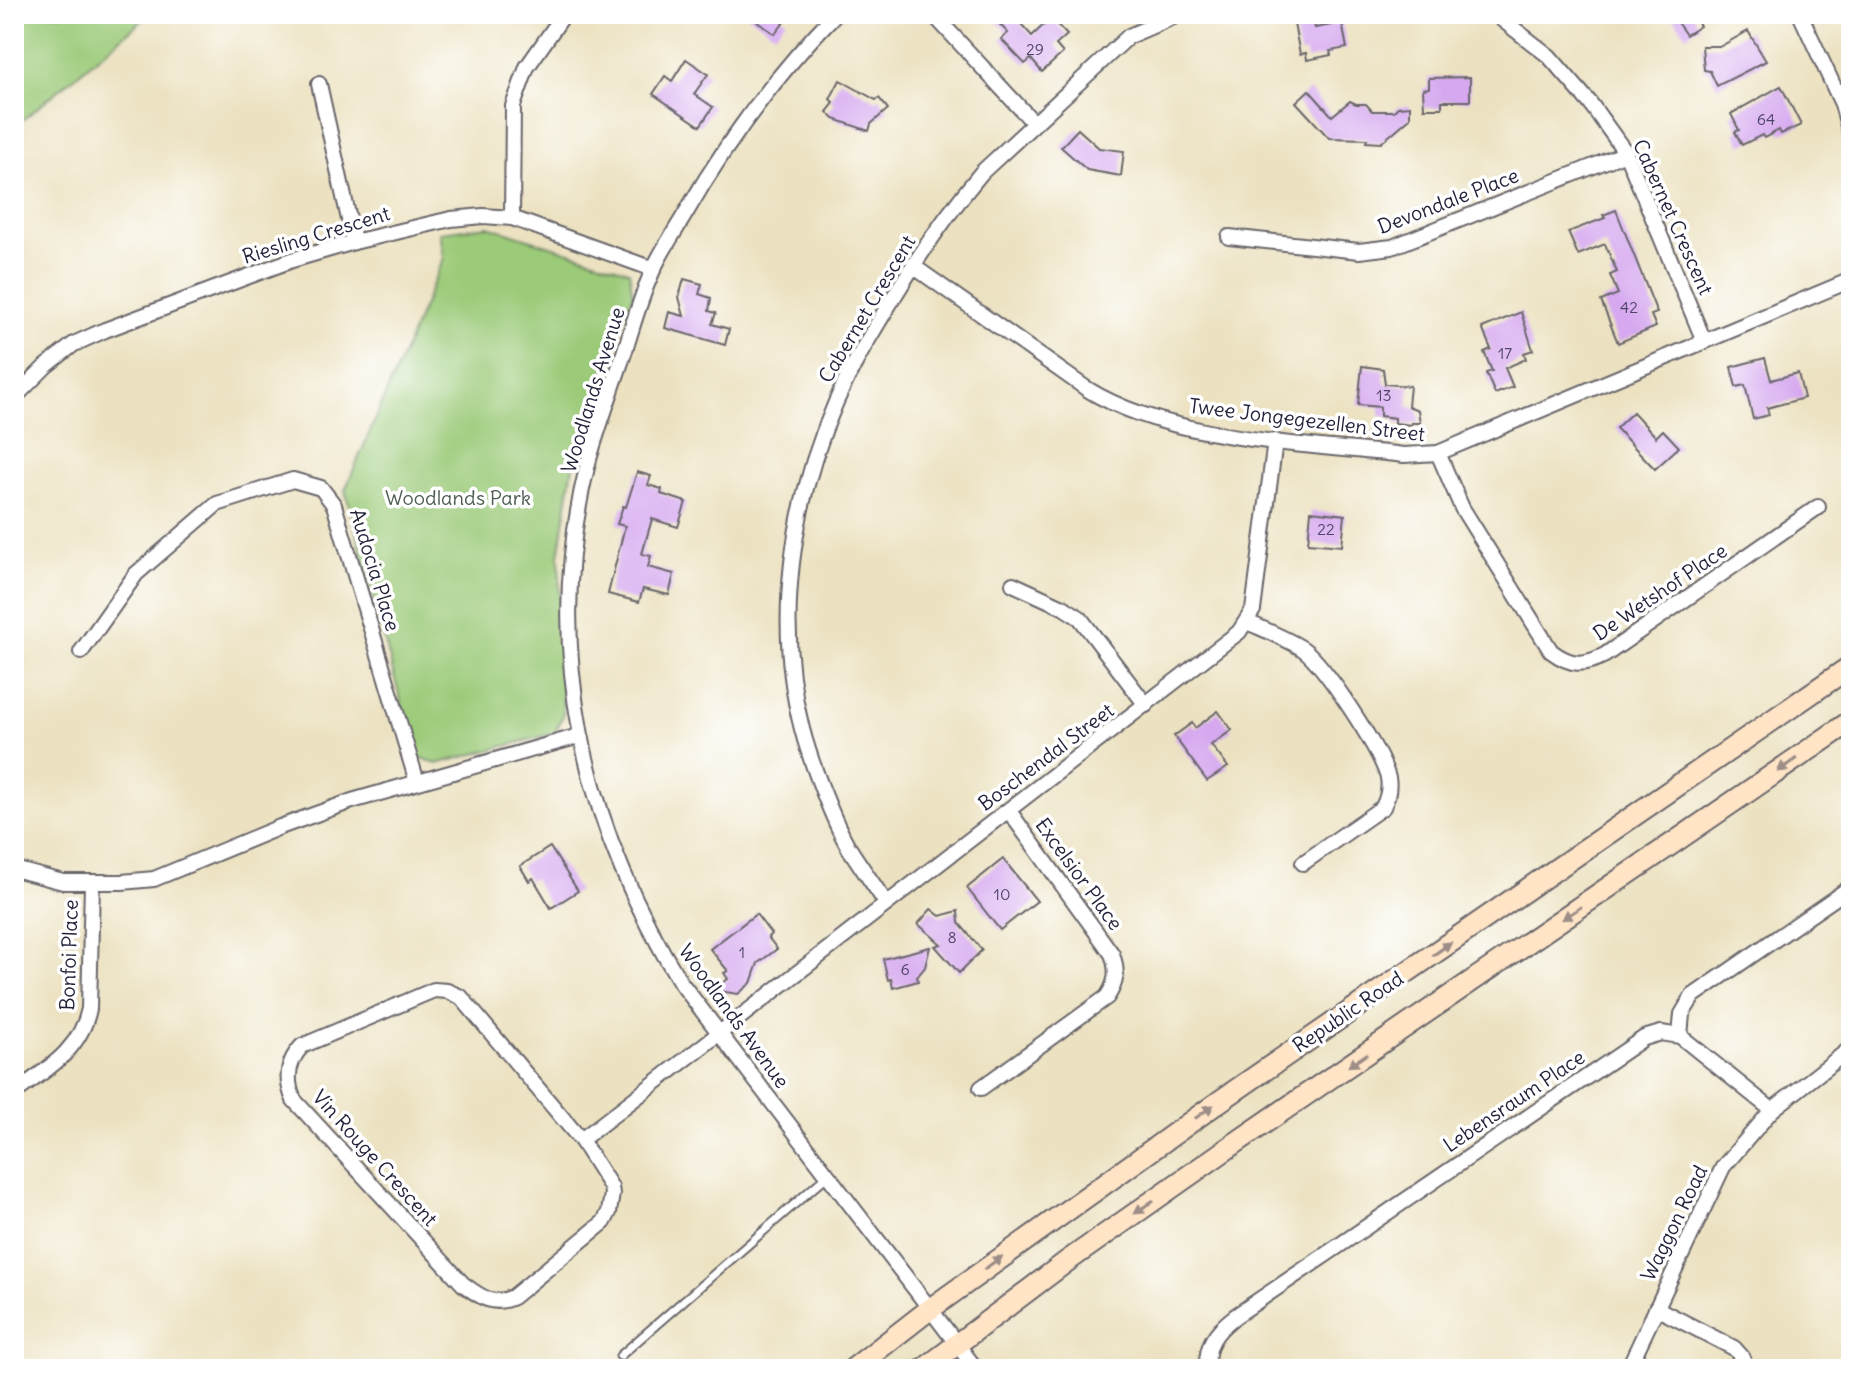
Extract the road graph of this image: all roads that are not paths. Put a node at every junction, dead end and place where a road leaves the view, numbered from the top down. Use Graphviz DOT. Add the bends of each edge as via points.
graph roads {
  1 [pos="544,14"];
  2 [pos="835,14"];
  3 [pos="933,14"];
  4 [pos="1180,14"];
  5 [pos="1495,14"];
  6 [pos="1800,14"];
  7 [pos="561,19"];
  8 [pos="319,84"];
  9 [pos="1847,103"];
  10 [pos="1034,123"];
  11 [pos="1851,137"];
  12 [pos="1626,153"];
  13 [pos="512,218"];
  14 [pos="1229,237"];
  15 [pos="354,242"];
  16 [pos="913,266"];
  17 [pos="653,269"];
  18 [pos="1851,280"];
  19 [pos="1704,341"];
  20 [pos="14,398"];
  21 [pos="1275,441"];
  22 [pos="1438,453"];
  23 [pos="1818,507"];
  24 [pos="1013,584"];
  25 [pos="1247,622"];
  26 [pos="81,652"];
  27 [pos="1851,666"];
  28 [pos="1146,705"];
  29 [pos="1851,721"];
  30 [pos="579,736"];
  31 [pos="417,782"];
  32 [pos="1009,811"];
  33 [pos="1303,863"];
  34 [pos="14,869"];
  35 [pos="92,883"];
  36 [pos="1851,887"];
  37 [pos="886,903"];
  38 [pos="719,1032"];
  39 [pos="1680,1036"];
  40 [pos="1851,1048"];
  41 [pos="981,1088"];
  42 [pos="14,1093"];
  43 [pos="1772,1110"];
  44 [pos="581,1140"];
  45 [pos="828,1175"];
  46 [pos="1656,1308"];
  47 [pos="930,1309"];
  48 [pos="957,1342"];
  49 [pos="620,1356"];
  50 [pos="853,1369"];
  51 [pos="924,1369"];
  52 [pos="976,1369"];
  53 [pos="1207,1369"];
  54 [pos="1628,1369"];
  55 [pos="1747,1369"];
  1 -- 7 [label="street"];
  2 -- 17 [label="street, Woodlands Avenue" via="791,60 715,161"];
  3 -- 10 [label="street"];
  4 -- 10 [label="street, Cabernet Crescent" via="1129,36"];
  5 -- 12 [label="street, Cabernet Crescent" via="1549,56"];
  6 -- 9 [label="street"];
  7 -- 13 [label="street" via="527,67 513,106"];
  8 -- 15 [label="street"];
  9 -- 11 [label="street"];
  10 -- 16 [label="street, Cabernet Crescent" via="968,189"];
  12 -- 14 [label="street, Devondale Place" via="1392,247 1359,251"];
  12 -- 19 [label="street, Cabernet Crescent"];
  13 -- 15 [label="street, Riesling Crescent" via="451,219"];
  13 -- 17 [label="street, Riesling Crescent"];
  15 -- 20 [label="street, Riesling Crescent" via="292,260 74,344"];
  16 -- 21 [label="street, Twee Jongegezellen Street" via="1103,399 1189,429"];
  16 -- 37 [label="street, Cabernet Crescent" via="835,404 803,503 788,597 802,730 848,845"];
  17 -- 30 [label="street, Woodlands Avenue" via="588,463 574,539 571,640"];
  18 -- 19 [label="street, Twee Jongegezellen Street"];
  19 -- 22 [label="street, Twee Jongegezellen Street"];
  21 -- 22 [label="street, Twee Jongegezellen Street" via="1404,455"];
  21 -- 25 [label="street" via="1259,578"];
  22 -- 23 [label="street, De Wetshof Place" via="1462,508 1551,651 1579,664 1605,655"];
  24 -- 28 [label="street" via="1080,618"];
  25 -- 28 [label="street, Boschendal Street"];
  25 -- 33 [label="street" via="1301,648 1319,663 1381,758 1388,778 1383,807"];
  26 -- 31 [label="street, Audocia Place" via="136,574 206,511 228,498 293,480 312,484 334,505"];
  47 -- 27 [label="main road, Republic Road, one-way" via="1232,1092"];
  28 -- 32 [label="street, Boschendal Street"];
  29 -- 48 [label="main road, one-way" via="1208,1162"];
  30 -- 31 [label="street"];
  30 -- 38 [label="street, Woodlands Avenue" via="609,840 639,910 681,983"];
  31 -- 35 [label="street" via="294,822 169,875"];
  32 -- 37 [label="street, Boschendal Street"];
  32 -- 41 [label="street, Excelsior Place" via="1112,954 1116,981 1107,997"];
  34 -- 35 [label="street" via="63,882"];
  35 -- 42 [label="street, Bonfoi Place" via="85,1024 60,1059"];
  36 -- 39 [label="street" via="1693,996 1682,1014"];
  37 -- 38 [label="street, Boschendal Street"];
  38 -- 44 [label="street"];
  38 -- 45 [label="street, Woodlands Avenue"];
  39 -- 43 [label="street"];
  39 -- 53 [label="street, Lebensraum Place" via="1653,1035 1633,1044 1234,1317 1215,1333"];
  40 -- 43 [label="street, Waggon Road"];
  43 -- 46 [label="street, Waggon Road" via="1723,1167"];
  44 -- 44 [label="street, Vin Rouge Crescent" via="611,1187 604,1222 513,1297 496,1303 463,1284 294,1100 289,1068 302,1046 424,992 447,991 461,997"];
  45 -- 47 [label="street, Woodlands Avenue"];
  45 -- 49 [label="lane"];
  46 -- 54 [label="street, Waggon Road"];
  46 -- 55 [label="street" via="1734,1348"];
  47 -- 48 [label="street, Woodlands Avenue"];
  47 -- 50 [label="main road, Republic Road"];
  48 -- 51 [label="main road"];
  48 -- 52 [label="street, Woodlands Avenue"];
}
